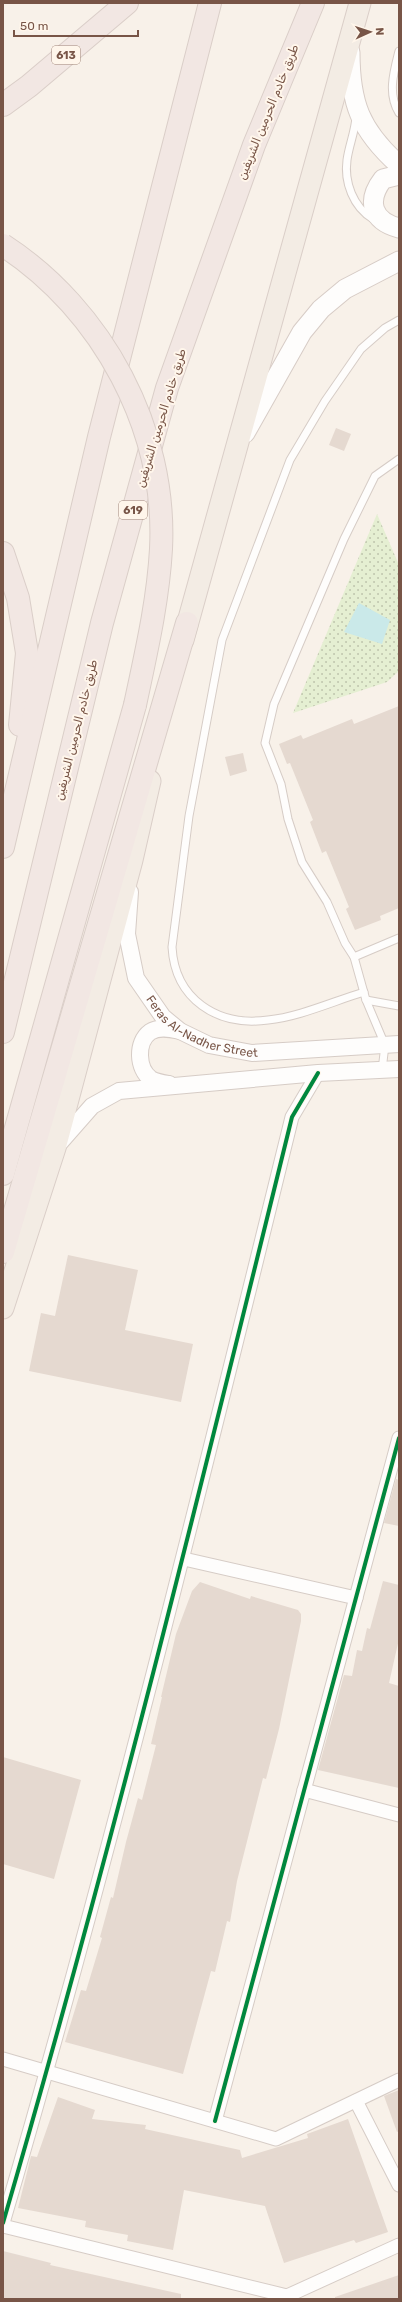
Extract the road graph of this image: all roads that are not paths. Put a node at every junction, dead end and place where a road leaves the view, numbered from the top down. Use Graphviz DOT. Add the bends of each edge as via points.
graph roads {
  1 [pos="127,3"];
  2 [pos="210,3"];
  3 [pos="313,3"];
  4 [pos="360,3"];
  5 [pos="350,40"];
  6 [pos="399,51"];
  7 [pos="3,105"];
  8 [pos="356,107"];
  9 [pos="399,113"];
  10 [pos="399,165"];
  11 [pos="399,175"];
  12 [pos="394,226"];
  13 [pos="3,245"];
  14 [pos="399,261"];
  15 [pos="399,320"];
  16 [pos="240,442"];
  17 [pos="399,459"];
  18 [pos="3,553"];
  19 [pos="187,623"];
  20 [pos="3,836"];
  21 [pos="3,847"];
  22 [pos="132,860"];
  23 [pos="399,938"];
  24 [pos="354,957"];
  25 [pos="364,992"];
  26 [pos="366,1000"];
  27 [pos="399,1006"];
  28 [pos="180,1031"];
  29 [pos="3,1032"];
  30 [pos="392,1045"];
  31 [pos="399,1069"];
  32 [pos="382,1070"];
  33 [pos="318,1073"];
  34 [pos="174,1085"];
  35 [pos="55,1148"];
  36 [pos="3,1174"];
  37 [pos="3,1252"];
  38 [pos="3,1308"];
  39 [pos="399,1438"];
  40 [pos="184,1559"];
  41 [pos="356,1598"];
  42 [pos="304,1790"];
  43 [pos="399,1815"];
  44 [pos="3,2059"];
  45 [pos="48,2071"];
  46 [pos="399,2080"];
  47 [pos="356,2101"];
  48 [pos="215,2121"];
  49 [pos="399,2185"];
  50 [pos="3,2223"];
  51 [pos="3,2226"];
  52 [pos="399,2245"];
  53 [pos="286,2298"];
  1 -- 7 [label="highway, 613"];
  2 -- 21 [label="highway" via="99,437"];
  3 -- 29 [label="highway, طريق خادم الحرمين الشريفين / 619" via="254,145 167,388 102,623"];
  4 -- 5 [label="main road"];
  5 -- 8 [label="main road" via="350,81"];
  5 -- 16 [label="main road" via="282,279"];
  6 -- 9 [label="lane" via="392,84"];
  8 -- 10 [label="main road" via="372,137"];
  8 -- 12 [label="lane" via="356,123 347,159 347,177 353,197 362,211 372,218"];
  11 -- 12 [label="main road" via="383,179 374,195 376,215"];
  13 -- 36 [label="highway, bridge" via="39,273 67,300 120,372 135,404 154,463 160,506 161,548 158,594 135,705"];
  14 -- 16 [label="main road" via="345,289 321,309 302,332"];
  15 -- 25 [label="lane" via="385,328 361,349 325,401 290,460 222,640 189,816 172,947 173,962 187,991 200,1005 231,1019 268,1020"];
  16 -- 19 [label="main road"];
  17 -- 24 [label="lane" via="375,476 344,539 274,704 265,743 281,784 288,819 302,862 327,902"];
  18 -- 20 [label="highway" via="18,598 27,653 19,735"];
  19 -- 22 [label="main road"];
  19 -- 37 [label="highway"];
  22 -- 28 [label="street, Feras Al-Nadher Street" via="127,934 136,978 162,1018"];
  22 -- 35 [label="main road"];
  23 -- 24 [label="lane"];
  24 -- 25 [label="lane"];
  25 -- 26 [label="lane"];
  26 -- 27 [label="lane"];
  26 -- 30 [label="lane"];
  28 -- 30 [label="street, Feras Al-Nadher Street" via="209,1046 252,1053"];
  28 -- 34 [label="street" via="169,1029 150,1032 142,1042 140,1052 144,1071 151,1078"];
  30 -- 32 [label="lane"];
  31 -- 32 [label="street"];
  32 -- 33 [label="street"];
  33 -- 34 [label="street"];
  33 -- 40 [label="street" via="292,1117"];
  34 -- 35 [label="street" via="119,1091 92,1106"];
  35 -- 38 [label="main road"];
  39 -- 41 [label="street"];
  40 -- 41 [label="street"];
  40 -- 45 [label="street"];
  41 -- 42 [label="street"];
  42 -- 43 [label="street"];
  42 -- 48 [label="street"];
  44 -- 45 [label="street"];
  45 -- 48 [label="street"];
  45 -- 50 [label="street"];
  46 -- 47 [label="street"];
  47 -- 48 [label="street" via="276,2139"];
  47 -- 49 [label="street"];
  51 -- 53 [label="street"];
  52 -- 53 [label="street"];
}
